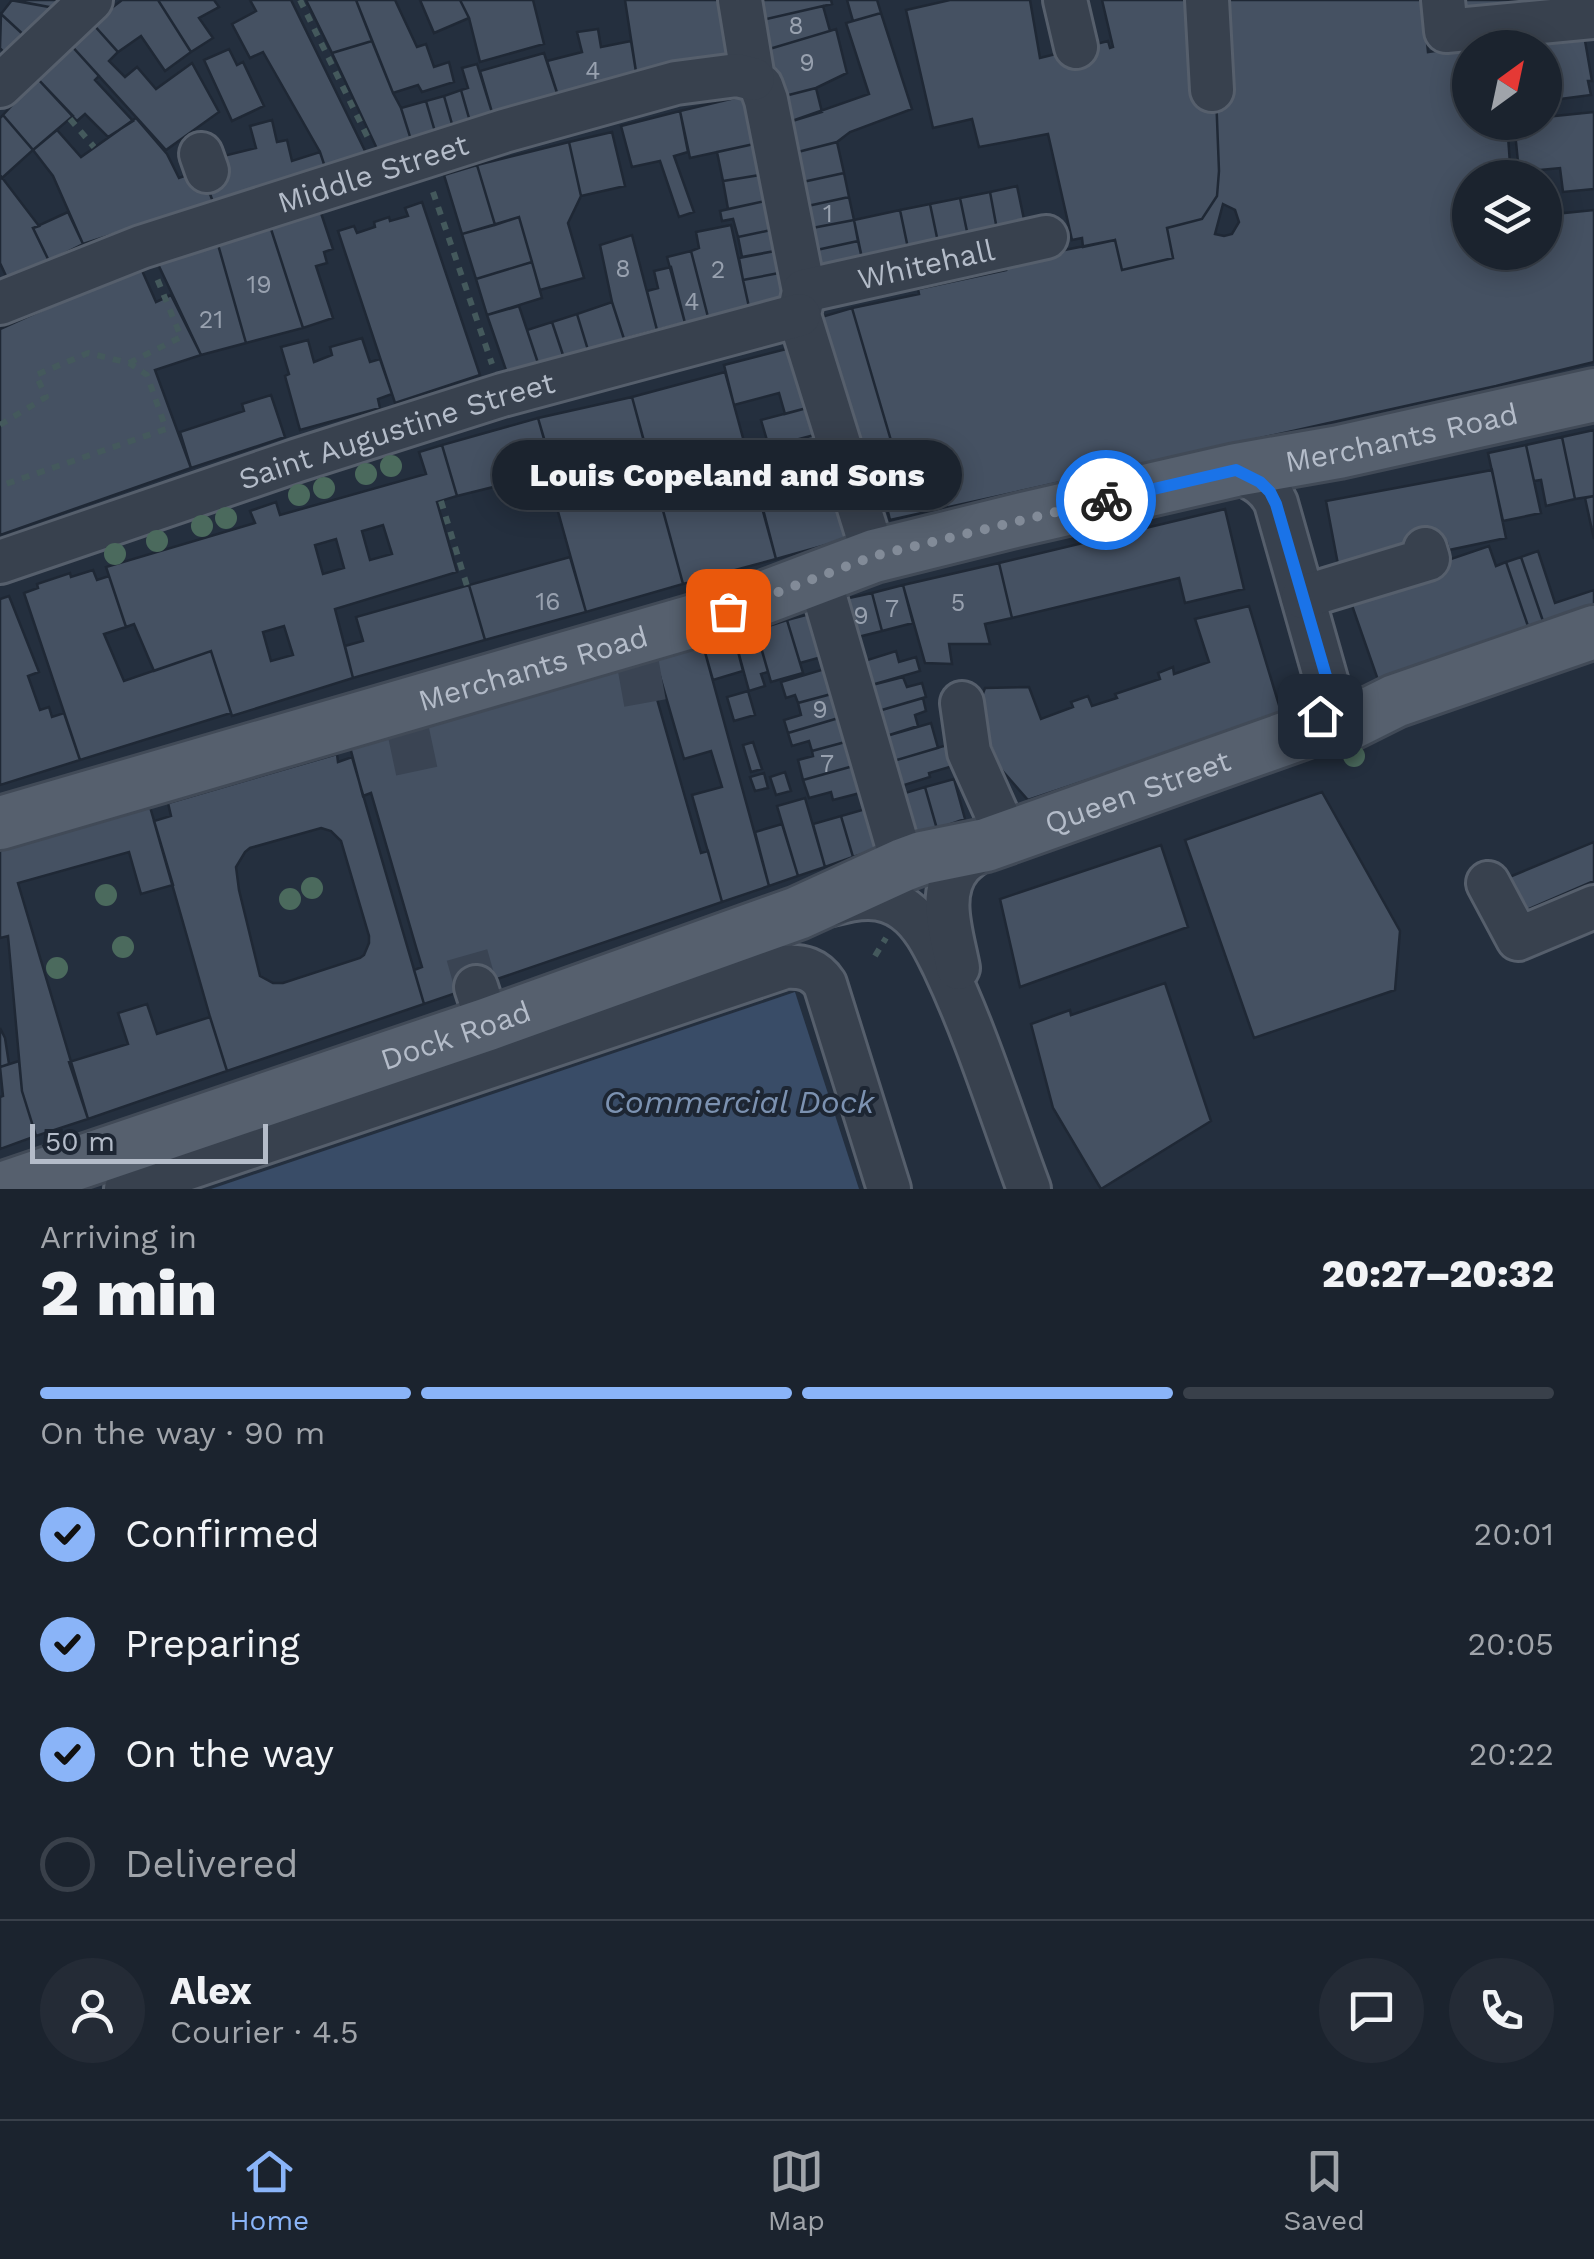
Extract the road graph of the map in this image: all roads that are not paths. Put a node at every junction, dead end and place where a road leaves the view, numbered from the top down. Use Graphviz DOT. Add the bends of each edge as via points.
graph roads {
  1 [pos="90,0"];
  2 [pos="740,0"];
  3 [pos="1064,0"];
  4 [pos="1207,0"];
  5 [pos="1444,0"];
  6 [pos="1594,17"];
  7 [pos="1076,47"];
  8 [pos="753,79"];
  9 [pos="0,86"];
  10 [pos="1212,90"];
  11 [pos="1046,237"];
  12 [pos="802,303"];
  13 [pos="0,304"];
  14 [pos="1594,395"];
  15 [pos="1236,470"];
  16 [pos="1425,549"];
  17 [pos="874,556"];
  18 [pos="0,562"];
  19 [pos="818,577"];
  20 [pos="1303,596"];
  21 [pos="1594,632"];
  22 [pos="962,703"];
  23 [pos="1310,730"];
  24 [pos="0,822"];
  25 [pos="997,841"];
  26 [pos="904,865"];
  27 [pos="1488,883"];
  28 [pos="1594,907"];
  29 [pos="798,913"];
  30 [pos="964,1009"];
  31 [pos="1,1189"];
  32 [pos="126,1189"];
  33 [pos="889,1189"];
  34 [pos="1028,1189"];
  1 -- 9 [label="street"];
  2 -- 8 [label="street"];
  3 -- 7 [label="street"];
  4 -- 10 [label="street"];
  5 -- 6 [label="street" via="1446,31"];
  8 -- 12 [label="street" via="766,100"];
  8 -- 13 [label="street, Middle Street" via="676,83 402,163 213,186 141,247"];
  11 -- 12 [label="street, Whitehall"];
  12 -- 17 [label="street"];
  12 -- 18 [label="street, Saint Augustine Street" via="502,394"];
  14 -- 15 [label="main road, Merchants Road"];
  15 -- 17 [label="main road, Merchants Road"];
  15 -- 20 [label="street" via="1270,492"];
  16 -- 20 [label="street" via="1428,559"];
  17 -- 19 [label="main road, Merchants Road"];
  19 -- 24 [label="main road, Merchants Road" via="635,652"];
  19 -- 26 [label="street"];
  20 -- 23 [label="street" via="1328,683 1323,711"];
  21 -- 23 [label="main road, Queen Street" via="1396,701 1347,725"];
  22 -- 25 [label="street" via="969,752"];
  23 -- 25 [label="main road, Queen Street"];
  25 -- 26 [label="main road, Queen Street"];
  25 -- 30 [label="street" via="962,865 947,895"];
  26 -- 29 [label="main road, Dock Road"];
  27 -- 28 [label="street" via="1518,940"];
  29 -- 30 [label="street" via="858,897 902,907 920,922"];
  29 -- 31 [label="main road, Dock Road" via="482,1005"];
  30 -- 34 [label="street"];
  32 -- 33 [label="street" via="798,966 825,984"];
}
